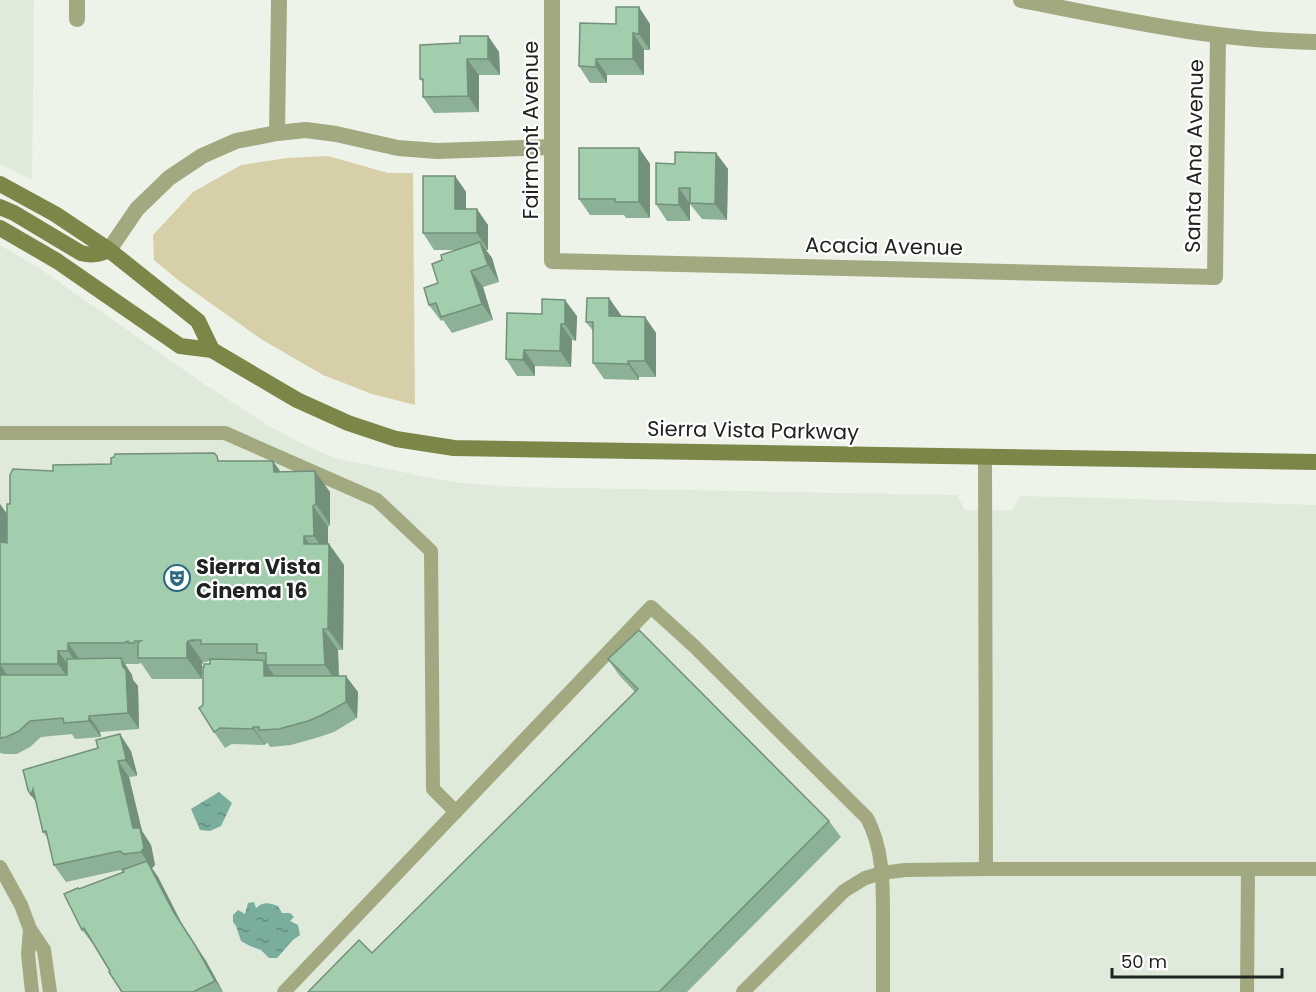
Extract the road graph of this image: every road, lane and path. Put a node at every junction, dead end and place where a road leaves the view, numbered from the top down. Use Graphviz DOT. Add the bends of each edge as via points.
graph roads {
  1 [pos="77,0"];
  2 [pos="279,0"];
  3 [pos="552,0"];
  4 [pos="1021,0"];
  5 [pos="77,19"];
  6 [pos="1218,35"];
  7 [pos="1316,42"];
  8 [pos="277,133"];
  9 [pos="552,147"];
  10 [pos="0,184"];
  11 [pos="0,207"];
  12 [pos="0,228"];
  13 [pos="109,250"];
  14 [pos="552,261"];
  15 [pos="1215,277"];
  16 [pos="212,350"];
  17 [pos="0,433"];
  18 [pos="985,456"];
  19 [pos="1316,462"];
  20 [pos="456,812"];
  21 [pos="0,867"];
  22 [pos="986,869"];
  23 [pos="1316,869"];
  24 [pos="1248,870"];
  25 [pos="882,873"];
  26 [pos="30,929"];
  27 [pos="32,992"];
  28 [pos="50,992"];
  29 [pos="284,992"];
  30 [pos="743,992"];
  31 [pos="883,992"];
  32 [pos="1247,992"];
  1 -- 5 [label="street"];
  2 -- 8 [label="street"];
  3 -- 9 [label="street, Fairmont Avenue"];
  4 -- 6 [label="street" via="1155,27"];
  6 -- 7 [label="street"];
  6 -- 15 [label="street, Santa Ana Avenue"];
  8 -- 9 [label="street" via="306,130 398,148 437,151"];
  8 -- 13 [label="street" via="236,141 202,156 169,178 137,209"];
  9 -- 14 [label="street, Fairmont Avenue"];
  10 -- 13 [label="main road"];
  11 -- 13 [label="main road" via="81,253 91,256"];
  12 -- 16 [label="main road, Sierra Vista Parkway" via="57,261 180,346"];
  13 -- 16 [label="main road" via="198,321"];
  14 -- 15 [label="street, Acacia Avenue"];
  16 -- 18 [label="main road, Sierra Vista Parkway" via="348,423 396,439 454,448"];
  17 -- 20 [label="lane" via="225,433 377,500 431,551 433,789"];
  18 -- 19 [label="main road, Sierra Vista Parkway"];
  18 -- 22 [label="lane"];
  20 -- 25 [label="lane" via="651,607 867,818 879,848"];
  20 -- 29 [label="lane"];
  21 -- 26 [label="lane"];
  22 -- 24 [label="lane"];
  22 -- 25 [label="lane"];
  23 -- 24 [label="lane"];
  24 -- 32 [label="lane"];
  25 -- 30 [label="lane" via="844,891"];
  25 -- 31 [label="lane"];
  26 -- 27 [label="lane"];
  26 -- 28 [label="lane" via="44,950"];
}
